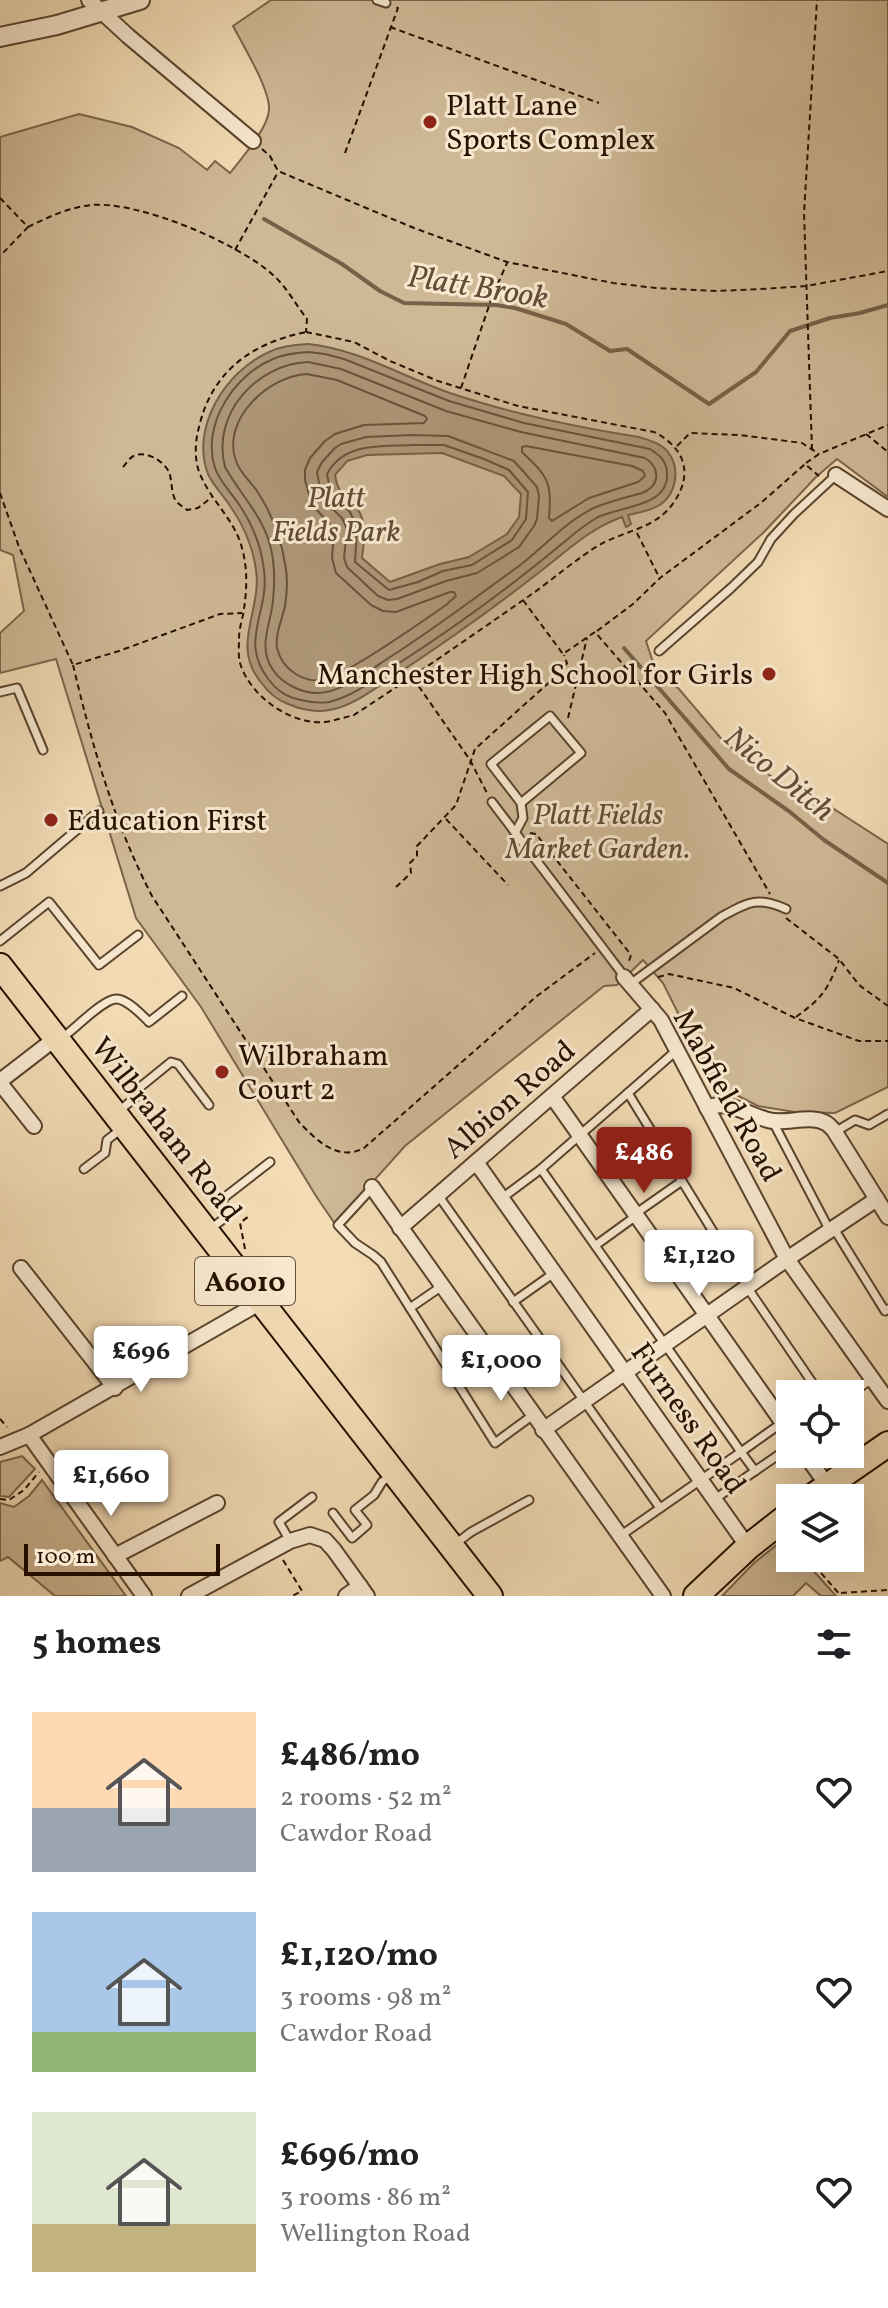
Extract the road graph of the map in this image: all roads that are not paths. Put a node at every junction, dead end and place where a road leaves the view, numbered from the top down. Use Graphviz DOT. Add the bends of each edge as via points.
graph roads {
  1 [pos="140,0"];
  2 [pos="377,0"];
  3 [pos="386,3"];
  4 [pos="96,6"];
  5 [pos="0,37"];
  6 [pos="253,141"];
  7 [pos="836,475"];
  8 [pos="888,509"];
  9 [pos="659,651"];
  10 [pos="0,692"];
  11 [pos="43,750"];
  12 [pos="492,802"];
  13 [pos="521,803"];
  14 [pos="99,811"];
  15 [pos="515,833"];
  16 [pos="0,886"];
  17 [pos="786,909"];
  18 [pos="138,935"];
  19 [pos="0,941"];
  20 [pos="0,966"];
  21 [pos="627,981"];
  22 [pos="182,996"];
  23 [pos="652,1009"];
  24 [pos="57,1039"];
  25 [pos="677,1049"];
  26 [pos="0,1082"];
  27 [pos="628,1093"];
  28 [pos="552,1096"];
  29 [pos="209,1105"];
  30 [pos="707,1108"];
  31 [pos="888,1114"];
  32 [pos="120,1120"];
  33 [pos="773,1122"];
  34 [pos="34,1126"];
  35 [pos="835,1132"];
  36 [pos="579,1135"];
  37 [pos="270,1162"];
  38 [pos="476,1162"];
  39 [pos="84,1169"];
  40 [pos="541,1169"];
  41 [pos="682,1181"];
  42 [pos="372,1187"];
  43 [pos="438,1195"];
  44 [pos="502,1198"];
  45 [pos="877,1199"];
  46 [pos="635,1216"];
  47 [pos="888,1217"];
  48 [pos="400,1228"];
  49 [pos="832,1229"];
  50 [pos="207,1232"];
  51 [pos="596,1245"];
  52 [pos="787,1259"];
  53 [pos="21,1268"];
  54 [pos="554,1273"];
  55 [pos="442,1286"];
  56 [pos="747,1287"];
  57 [pos="261,1302"];
  58 [pos="513,1302"];
  59 [pos="410,1308"];
  60 [pos="888,1309"];
  61 [pos="705,1316"];
  62 [pos="665,1344"];
  63 [pos="625,1373"];
  64 [pos="872,1379"];
  65 [pos="810,1380"];
  66 [pos="864,1384"];
  67 [pos="115,1388"];
  68 [pos="584,1401"];
  69 [pos="888,1401"];
  70 [pos="776,1410"];
  71 [pos="533,1415"];
  72 [pos="543,1430"];
  73 [pos="776,1431"];
  74 [pos="29,1435"];
  75 [pos="888,1444"];
  76 [pos="0,1447"];
  77 [pos="741,1452"];
  78 [pos="776,1457"];
  79 [pos="755,1471"];
  80 [pos="395,1473"];
  81 [pos="701,1480"];
  82 [pos="830,1484"];
  83 [pos="312,1497"];
  84 [pos="715,1499"];
  85 [pos="529,1500"];
  86 [pos="217,1503"];
  87 [pos="660,1508"];
  88 [pos="333,1513"];
  89 [pos="776,1525"];
  90 [pos="620,1536"];
  91 [pos="290,1541"];
  92 [pos="452,1547"];
  93 [pos="748,1547"];
  94 [pos="115,1556"];
  95 [pos="363,1591"];
  96 [pos="144,1596"];
  97 [pos="189,1596"];
  98 [pos="346,1596"];
  99 [pos="490,1596"];
  100 [pos="663,1596"];
  101 [pos="696,1596"];
  1 -- 4 [label="street"];
  2 -- 3 [label="lane"];
  4 -- 5 [label="street" via="57,25"];
  4 -- 6 [label="street"];
  7 -- 8 [label="street"];
  7 -- 9 [label="lane" via="771,539 758,562"];
  10 -- 11 [label="lane" via="17,688"];
  12 -- 15 [label="lane"];
  13 -- 13 [label="lane" via="491,764 550,716 581,753"];
  13 -- 15 [label="lane" via="523,818"];
  14 -- 16 [label="lane" via="26,873"];
  15 -- 21 [label="lane"];
  17 -- 21 [label="lane" via="761,900 749,902"];
  18 -- 19 [label="lane" via="99,965 49,902"];
  20 -- 24 [label="highway, Wilbraham Road / A6010"];
  21 -- 23 [label="street, Mabfield Road"];
  22 -- 24 [label="lane" via="149,1022 118,999 107,1001"];
  23 -- 25 [label="street, Mabfield Road"];
  23 -- 28 [label="street, Albion Road"];
  24 -- 26 [label="street"];
  24 -- 32 [label="highway, Wilbraham Road / A6010"];
  25 -- 27 [label="lane"];
  25 -- 30 [label="street, Mabfield Road"];
  26 -- 34 [label="street"];
  27 -- 36 [label="lane"];
  27 -- 41 [label="lane"];
  28 -- 36 [label="street"];
  28 -- 38 [label="street, Albion Road"];
  29 -- 32 [label="lane" via="171,1062 139,1088"];
  30 -- 33 [label="street" via="725,1104"];
  30 -- 52 [label="street, Mabfield Road"];
  31 -- 35 [label="lane" via="869,1125 855,1120"];
  32 -- 39 [label="lane" via="105,1153"];
  32 -- 50 [label="highway, Wilbraham Road / A6010"];
  33 -- 35 [label="street" via="815,1120"];
  33 -- 49 [label="lane"];
  35 -- 45 [label="street"];
  36 -- 40 [label="lane"];
  36 -- 46 [label="street"];
  37 -- 50 [label="lane" via="221,1200 230,1214"];
  38 -- 43 [label="street, Albion Road"];
  38 -- 44 [label="street, Furness Road"];
  40 -- 44 [label="lane"];
  40 -- 51 [label="lane"];
  41 -- 46 [label="lane"];
  41 -- 56 [label="lane"];
  42 -- 48 [label="street"];
  42 -- 59 [label="lane" via="338,1225 381,1262"];
  43 -- 48 [label="street, Albion Road"];
  43 -- 58 [label="lane"];
  44 -- 54 [label="street, Furness Road"];
  45 -- 47 [label="street"];
  45 -- 49 [label="street"];
  46 -- 51 [label="lane"];
  46 -- 61 [label="street"];
  48 -- 55 [label="street"];
  49 -- 52 [label="street"];
  49 -- 60 [label="lane"];
  50 -- 57 [label="highway, Wilbraham Road / A6010"];
  51 -- 62 [label="lane"];
  52 -- 56 [label="street"];
  52 -- 64 [label="street, Mabfield Road"];
  53 -- 67 [label="street"];
  54 -- 58 [label="lane"];
  54 -- 63 [label="street, Furness Road"];
  55 -- 59 [label="lane"];
  55 -- 71 [label="street"];
  56 -- 61 [label="street"];
  56 -- 65 [label="lane"];
  57 -- 67 [label="street"];
  57 -- 80 [label="highway, Wilbraham Road / A6010"];
  58 -- 68 [label="lane"];
  59 -- 71 [label="lane" via="495,1443"];
  61 -- 62 [label="street"];
  61 -- 70 [label="street"];
  62 -- 63 [label="street"];
  62 -- 77 [label="lane"];
  63 -- 68 [label="street"];
  63 -- 81 [label="street, Furness Road"];
  64 -- 66 [label="lane"];
  64 -- 69 [label="street, Mabfield Road"];
  67 -- 74 [label="street"];
  68 -- 72 [label="street"];
  68 -- 87 [label="lane"];
  71 -- 72 [label="street"];
  72 -- 90 [label="street"];
  73 -- 77 [label="lane"];
  74 -- 76 [label="street"];
  74 -- 94 [label="street"];
  75 -- 82 [label="highway"];
  77 -- 79 [label="lane"];
  77 -- 81 [label="lane"];
  78 -- 79 [label="lane"];
  79 -- 84 [label="lane"];
  80 -- 88 [label="lane" via="355,1510 367,1525 352,1538"];
  80 -- 92 [label="highway, Wilbraham Road / A6010"];
  81 -- 84 [label="street, Furness Road"];
  81 -- 87 [label="lane"];
  83 -- 91 [label="lane" via="279,1522"];
  84 -- 93 [label="street, Furness Road"];
  85 -- 92 [label="lane"];
  86 -- 94 [label="street"];
  87 -- 90 [label="lane"];
  89 -- 93 [label="highway"];
  90 -- 100 [label="street"];
  91 -- 95 [label="street" via="310,1535 325,1540"];
  91 -- 97 [label="street"];
  92 -- 99 [label="highway, Wilbraham Road / A6010"];
  93 -- 101 [label="highway"];
  94 -- 96 [label="street"];
  95 -- 98 [label="street"];
}
